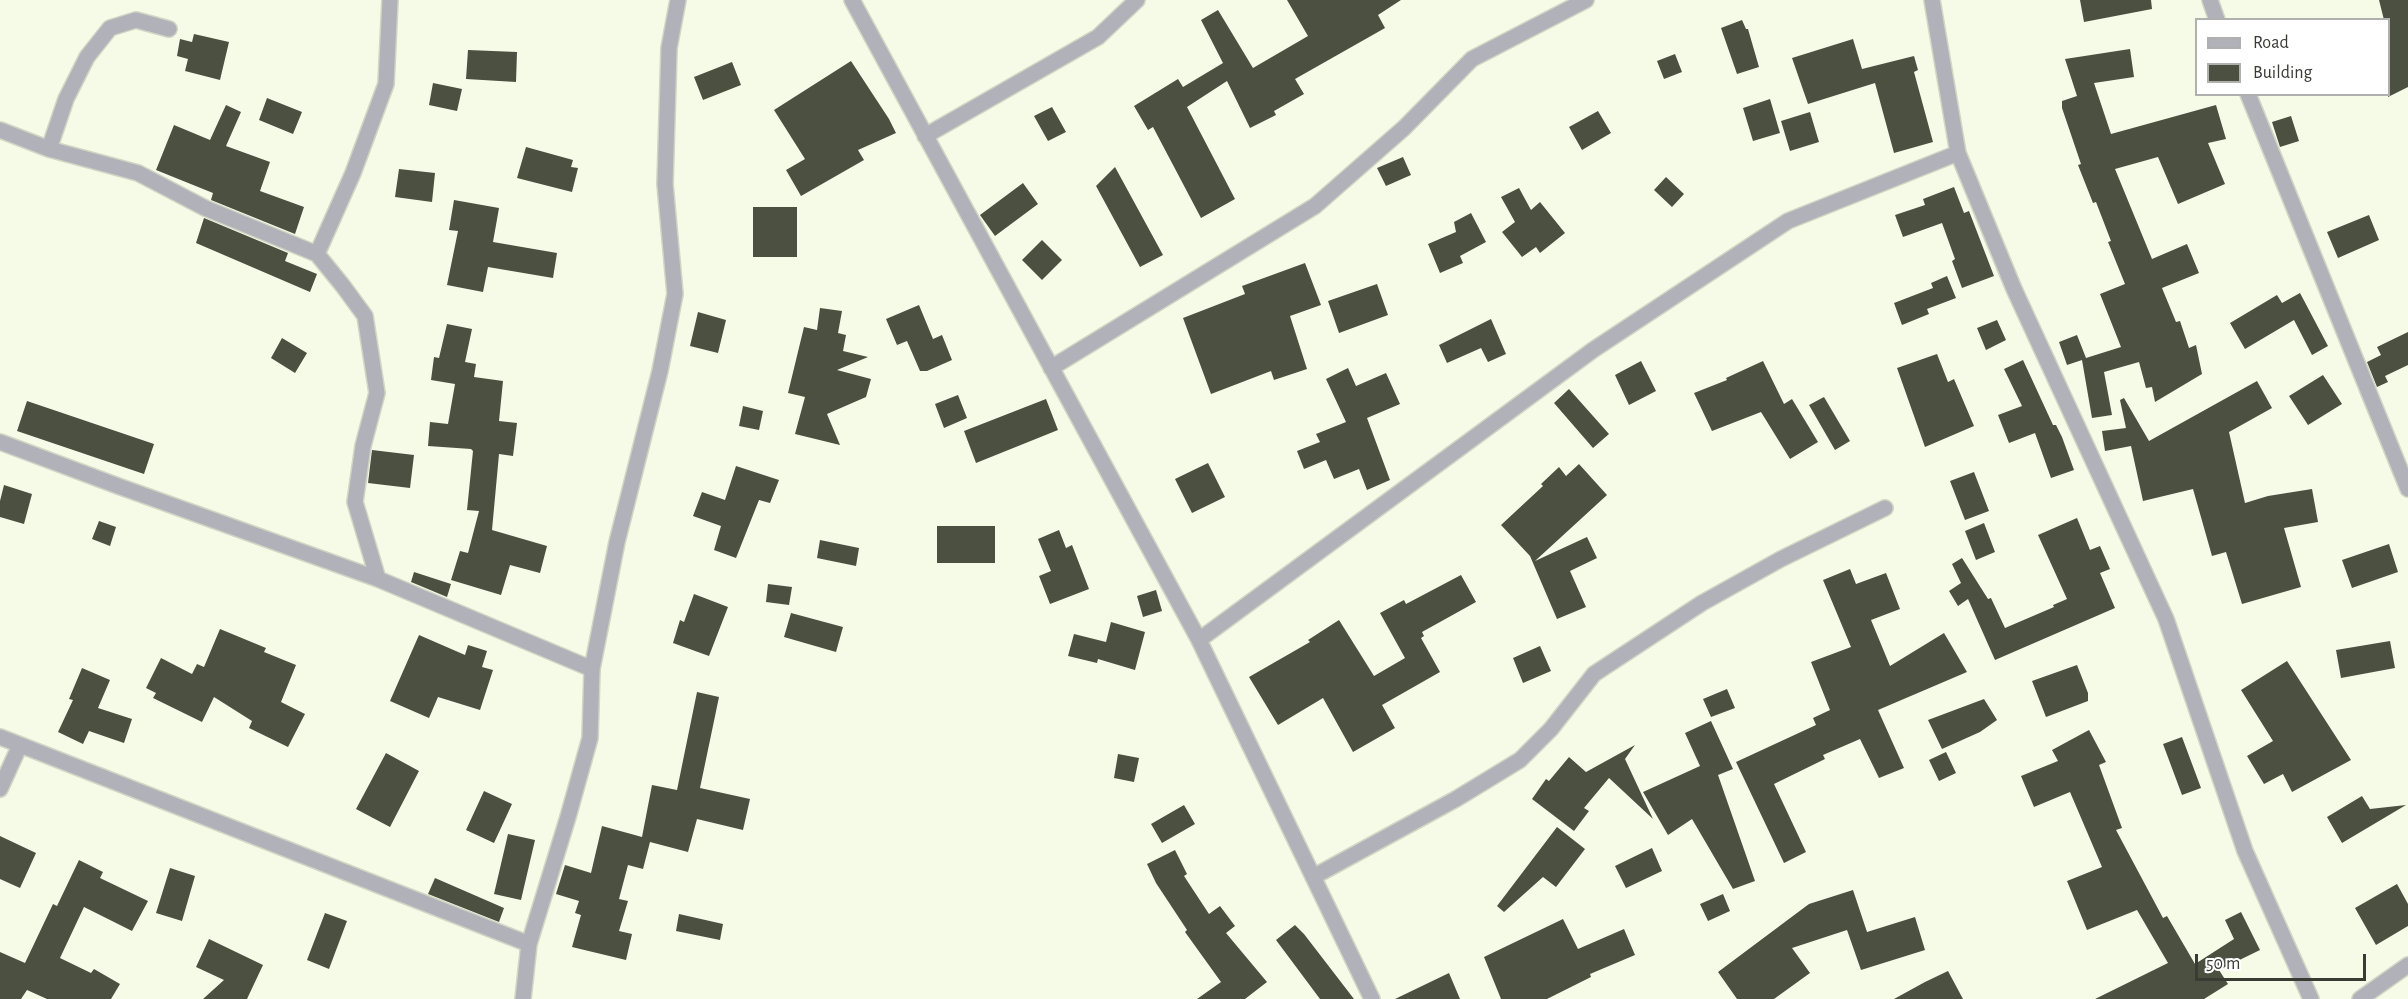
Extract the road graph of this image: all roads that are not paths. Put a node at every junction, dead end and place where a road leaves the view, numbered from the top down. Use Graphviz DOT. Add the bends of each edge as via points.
graph roads {
  1 [pos="390,0"];
  2 [pos="678,0"];
  3 [pos="852,0"];
  4 [pos="1137,0"];
  5 [pos="1586,0"];
  6 [pos="1932,0"];
  7 [pos="2210,0"];
  8 [pos="2216,18"];
  9 [pos="169,29"];
  10 [pos="2249,96"];
  11 [pos="0,130"];
  12 [pos="925,136"];
  13 [pos="49,149"];
  14 [pos="1958,153"];
  15 [pos="316,254"];
  16 [pos="1051,368"];
  17 [pos="0,442"];
  18 [pos="2408,489"];
  19 [pos="1885,508"];
  20 [pos="378,579"];
  21 [pos="1199,640"];
  22 [pos="592,669"];
  23 [pos="0,737"];
  24 [pos="20,745"];
  25 [pos="0,789"];
  26 [pos="1313,877"];
  27 [pos="529,944"];
  28 [pos="2408,964"];
  29 [pos="523,999"];
  30 [pos="1372,999"];
  31 [pos="2311,999"];
  32 [pos="2360,999"];
  1 -- 15 [label="street" via="386,84 353,173"];
  2 -- 22 [label="street" via="669,48 665,184 675,294 617,542"];
  3 -- 12 [label="street"];
  4 -- 12 [label="street" via="1098,37"];
  5 -- 16 [label="street" via="1472,59 1404,128 1315,207"];
  6 -- 14 [label="street"];
  7 -- 8 [label="street"];
  9 -- 13 [label="street" via="136,20 110,28 87,57 66,99"];
  10 -- 18 [label="street"];
  11 -- 13 [label="street"];
  12 -- 16 [label="street"];
  13 -- 15 [label="street" via="138,173 205,208"];
  14 -- 21 [label="street" via="1788,221 1593,350"];
  14 -- 31 [label="street" via="2014,289 2166,619 2245,851"];
  15 -- 20 [label="street" via="365,316 377,393 363,446 355,502"];
  16 -- 21 [label="street"];
  17 -- 20 [label="street"];
  19 -- 26 [label="street" via="1702,603 1594,674 1551,729 1520,760"];
  20 -- 22 [label="street"];
  21 -- 26 [label="street"];
  22 -- 27 [label="street" via="590,738"];
  23 -- 24 [label="street"];
  24 -- 25 [label="street"];
  24 -- 27 [label="street"];
  26 -- 30 [label="street"];
  27 -- 29 [label="street"];
  28 -- 32 [label="street"];
}
